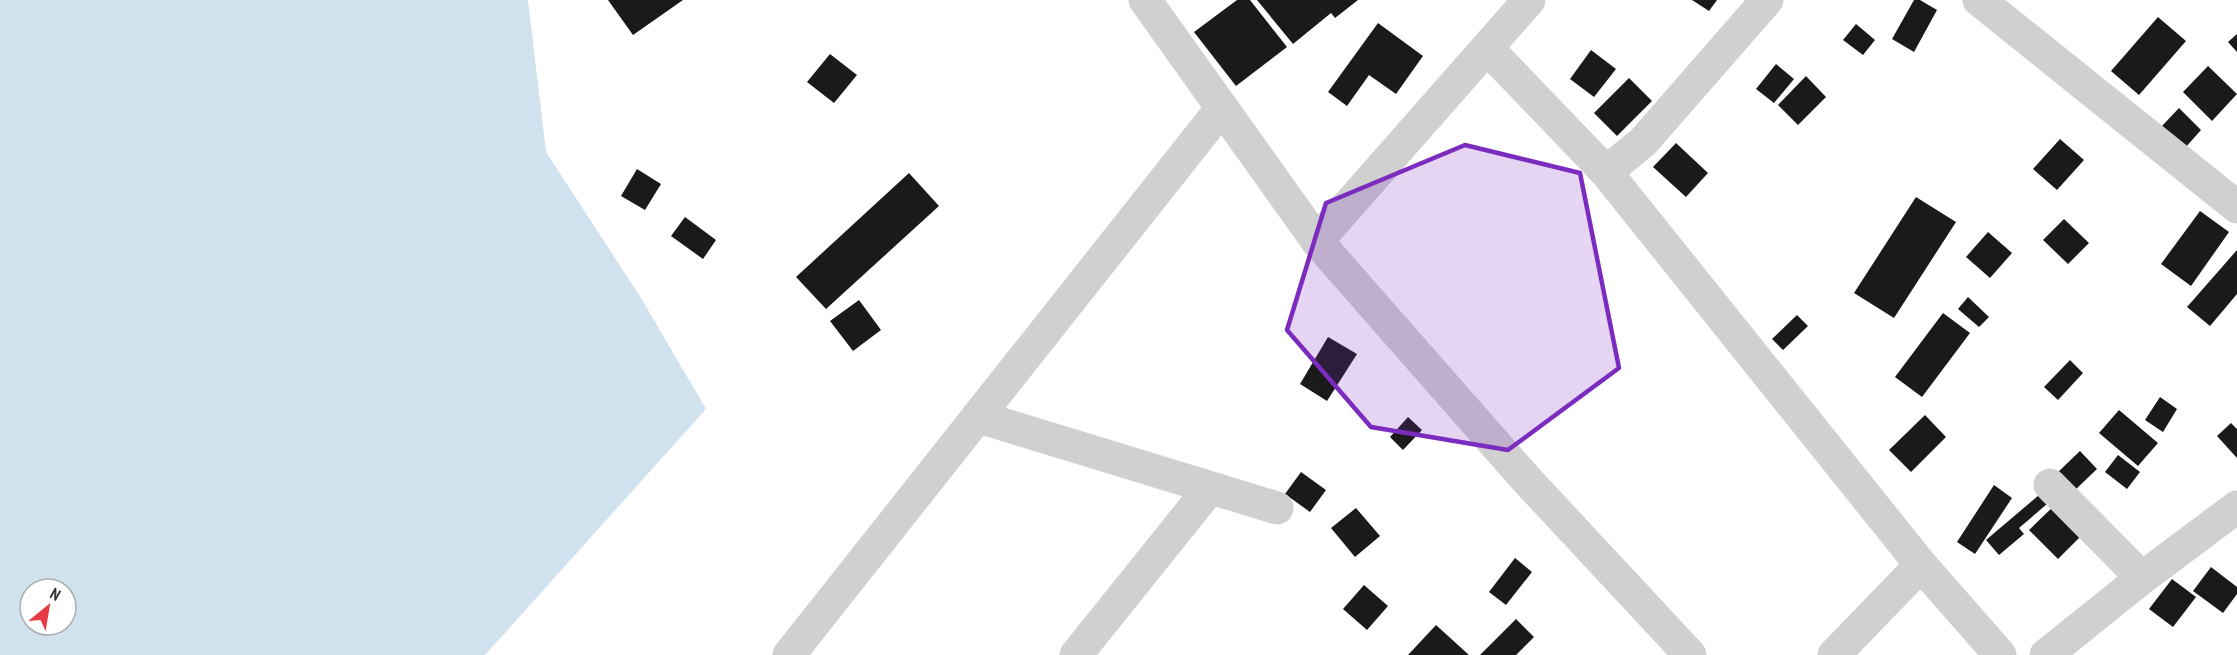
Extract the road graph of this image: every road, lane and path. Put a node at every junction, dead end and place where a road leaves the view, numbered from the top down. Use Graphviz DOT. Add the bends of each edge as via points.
graph roads {
  1 [pos="1145,0"];
  2 [pos="1529,0"];
  3 [pos="1767,0"];
  4 [pos="1978,0"];
  5 [pos="1488,49"];
  6 [pos="1222,108"];
  7 [pos="1606,172"];
  8 [pos="2237,207"];
  9 [pos="1317,241"];
  10 [pos="979,417"];
  11 [pos="2049,485"];
  12 [pos="1210,488"];
  13 [pos="2237,507"];
  14 [pos="1276,508"];
  15 [pos="1921,566"];
  16 [pos="2142,578"];
  17 [pos="789,655"];
  18 [pos="1076,655"];
  19 [pos="1690,655"];
  20 [pos="1834,655"];
  21 [pos="2001,655"];
  22 [pos="2046,655"];
  1 -- 6 [label="street"];
  2 -- 5 [label="street"];
  3 -- 7 [label="street" via="1643,142"];
  4 -- 8 [label="street"];
  5 -- 7 [label="street"];
  5 -- 9 [label="street"];
  6 -- 9 [label="street"];
  6 -- 10 [label="street"];
  7 -- 15 [label="street"];
  9 -- 19 [label="street" via="1526,479"];
  10 -- 12 [label="street"];
  10 -- 17 [label="street"];
  11 -- 16 [label="street"];
  12 -- 14 [label="street"];
  12 -- 18 [label="street"];
  13 -- 16 [label="street"];
  15 -- 20 [label="street"];
  15 -- 21 [label="street"];
  16 -- 22 [label="street"];
}
